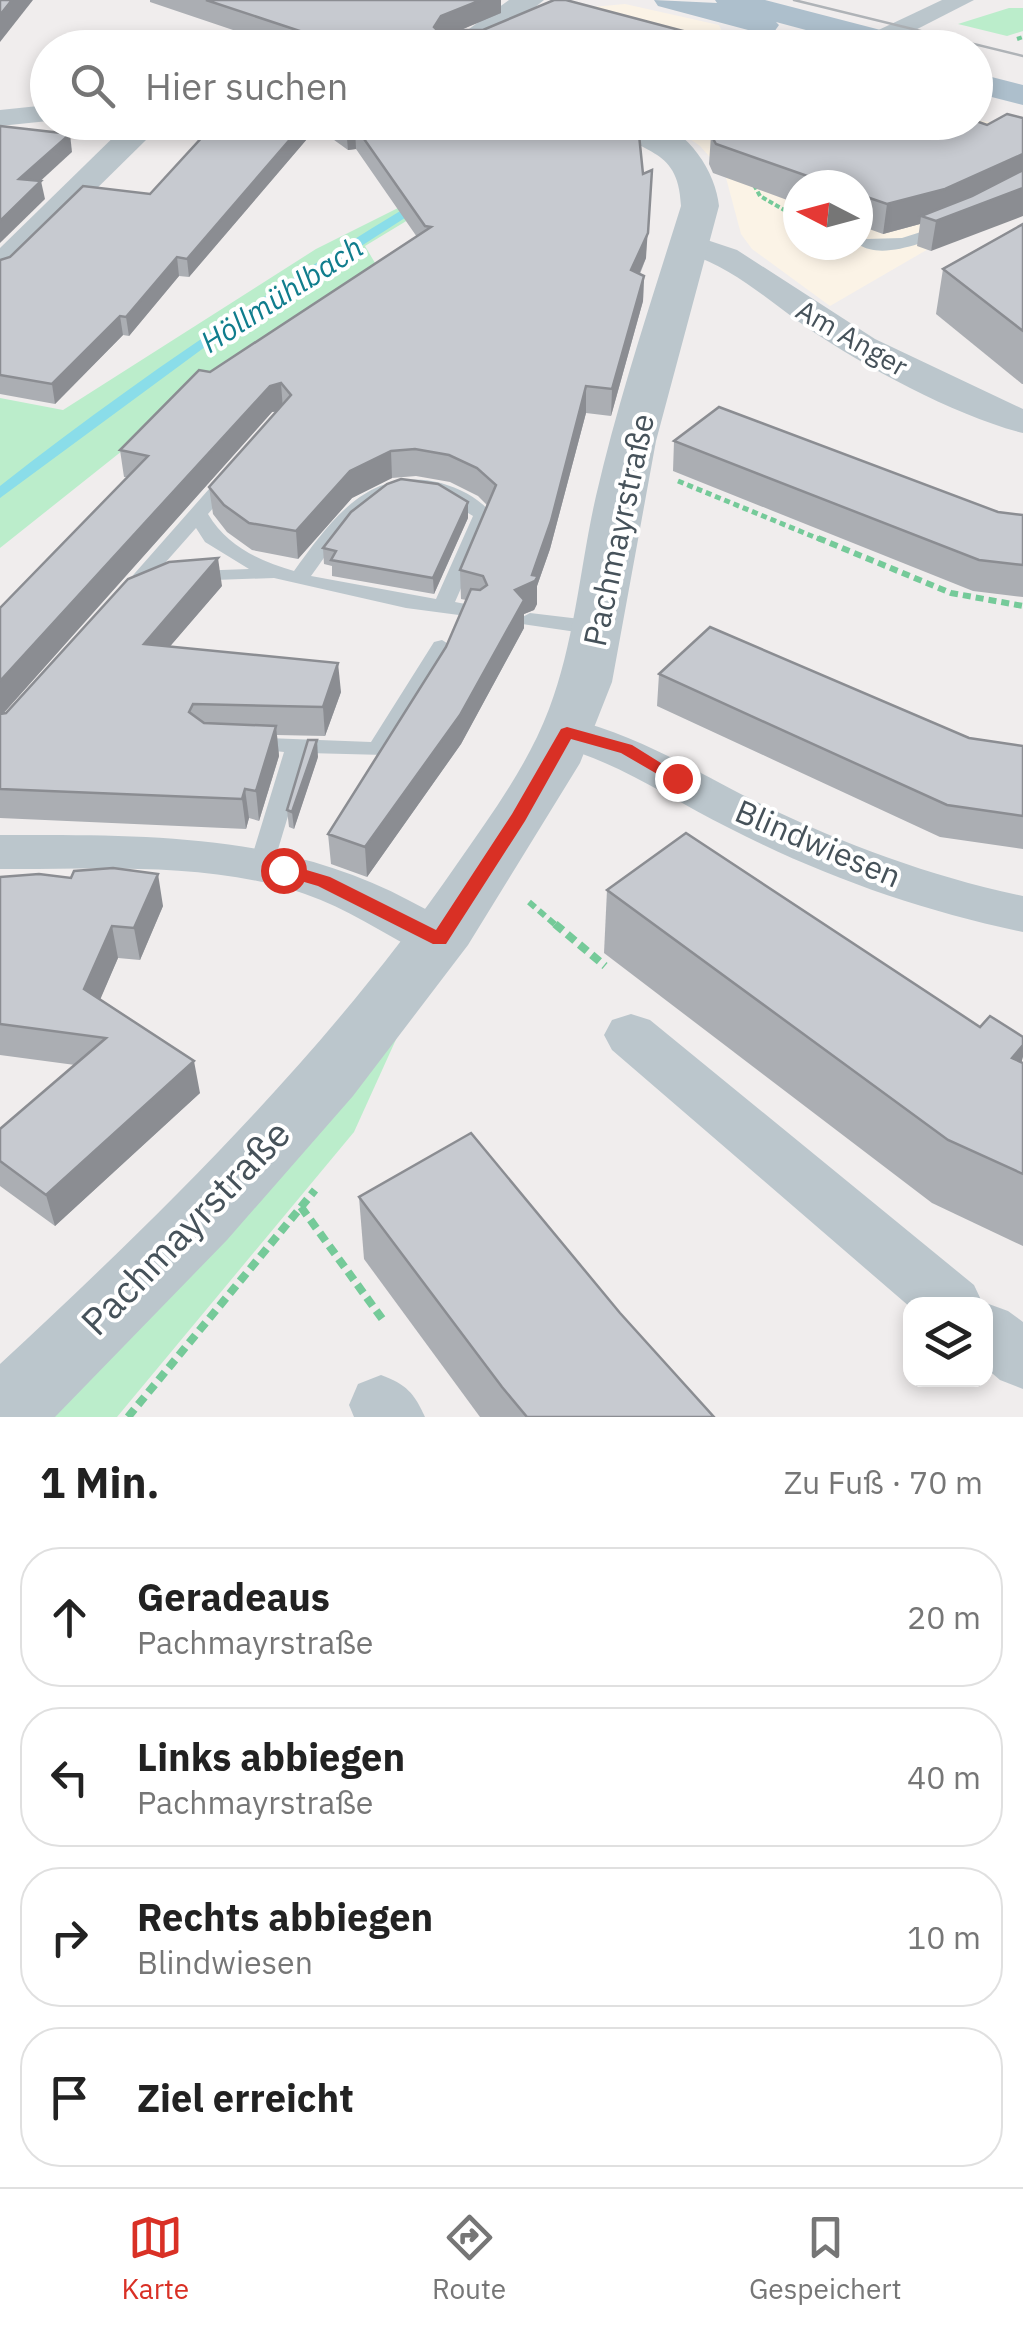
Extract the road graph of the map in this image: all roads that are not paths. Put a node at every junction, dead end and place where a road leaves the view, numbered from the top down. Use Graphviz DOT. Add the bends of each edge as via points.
graph roads {
  1 [pos="529,0"];
  2 [pos="669,0"];
  3 [pos="730,0"];
  4 [pos="962,0"];
  5 [pos="564,2"];
  6 [pos="485,30"];
  7 [pos="496,30"];
  8 [pos="780,30"];
  9 [pos="845,30"];
  10 [pos="899,30"];
  11 [pos="993,69"];
  12 [pos="1023,77"];
  13 [pos="993,87"];
  14 [pos="1023,95"];
  15 [pos="30,115"];
  16 [pos="0,118"];
  17 [pos="131,140"];
  18 [pos="660,140"];
  19 [pos="954,226"];
  20 [pos="689,244"];
  21 [pos="873,244"];
  22 [pos="0,266"];
  23 [pos="1023,422"];
  24 [pos="245,460"];
  25 [pos="198,514"];
  26 [pos="276,574"];
  27 [pos="299,580"];
  28 [pos="443,606"];
  29 [pos="474,611"];
  30 [pos="530,619"];
  31 [pos="597,628"];
  32 [pos="442,647"];
  33 [pos="567,732"];
  34 [pos="226,741"];
  35 [pos="298,746"];
  36 [pos="0,852"];
  37 [pos="262,866"];
  38 [pos="1023,914"];
  39 [pos="439,940"];
  40 [pos="631,1035"];
  41 [pos="944,1297"];
  42 [pos="993,1336"];
  43 [pos="1023,1360"];
  44 [pos="0,1417"];
  1 -- 6 [label="street"];
  2 -- 8 [label="main road"];
  3 -- 9 [label="main road"];
  4 -- 10 [label="street"];
  5 -- 7 [label="street"];
  11 -- 12 [label="main road"];
  13 -- 14 [label="main road"];
  15 -- 16 [label="street"];
  17 -- 22 [label="street"];
  18 -- 20 [label="street, Pachmayrstraße" via="682,157 702,191"];
  19 -- 21 [label="lane" via="903,243"];
  20 -- 23 [label="street, Am Anger" via="723,253 795,306 891,361"];
  20 -- 31 [label="street, Pachmayrstraße" via="615,519"];
  24 -- 25 [label="lane"];
  25 -- 26 [label="lane" via="202,532"];
  25 -- 26 [label="lane" via="114,609 168,580"];
  26 -- 27 [label="lane"];
  27 -- 28 [label="lane"];
  27 -- 28 [label="lane" via="347,516 376,490 400,483 436,487 466,498 483,515"];
  28 -- 29 [label="lane"];
  30 -- 31 [label="lane"];
  31 -- 33 [label="street, Pachmayrstraße"];
  32 -- 35 [label="lane" via="378,750"];
  33 -- 38 [label="street, Blindwiesen" via="626,749 744,816 829,854"];
  33 -- 39 [label="street, Pachmayrstraße"];
  34 -- 35 [label="lane"];
  35 -- 37 [label="lane"];
  36 -- 37 [label="street"];
  37 -- 39 [label="street" via="324,881"];
  39 -- 44 [label="street, Pachmayrstraße" via="250,1165"];
  40 -- 41 [label="street"];
  42 -- 43 [label="street"];
}
